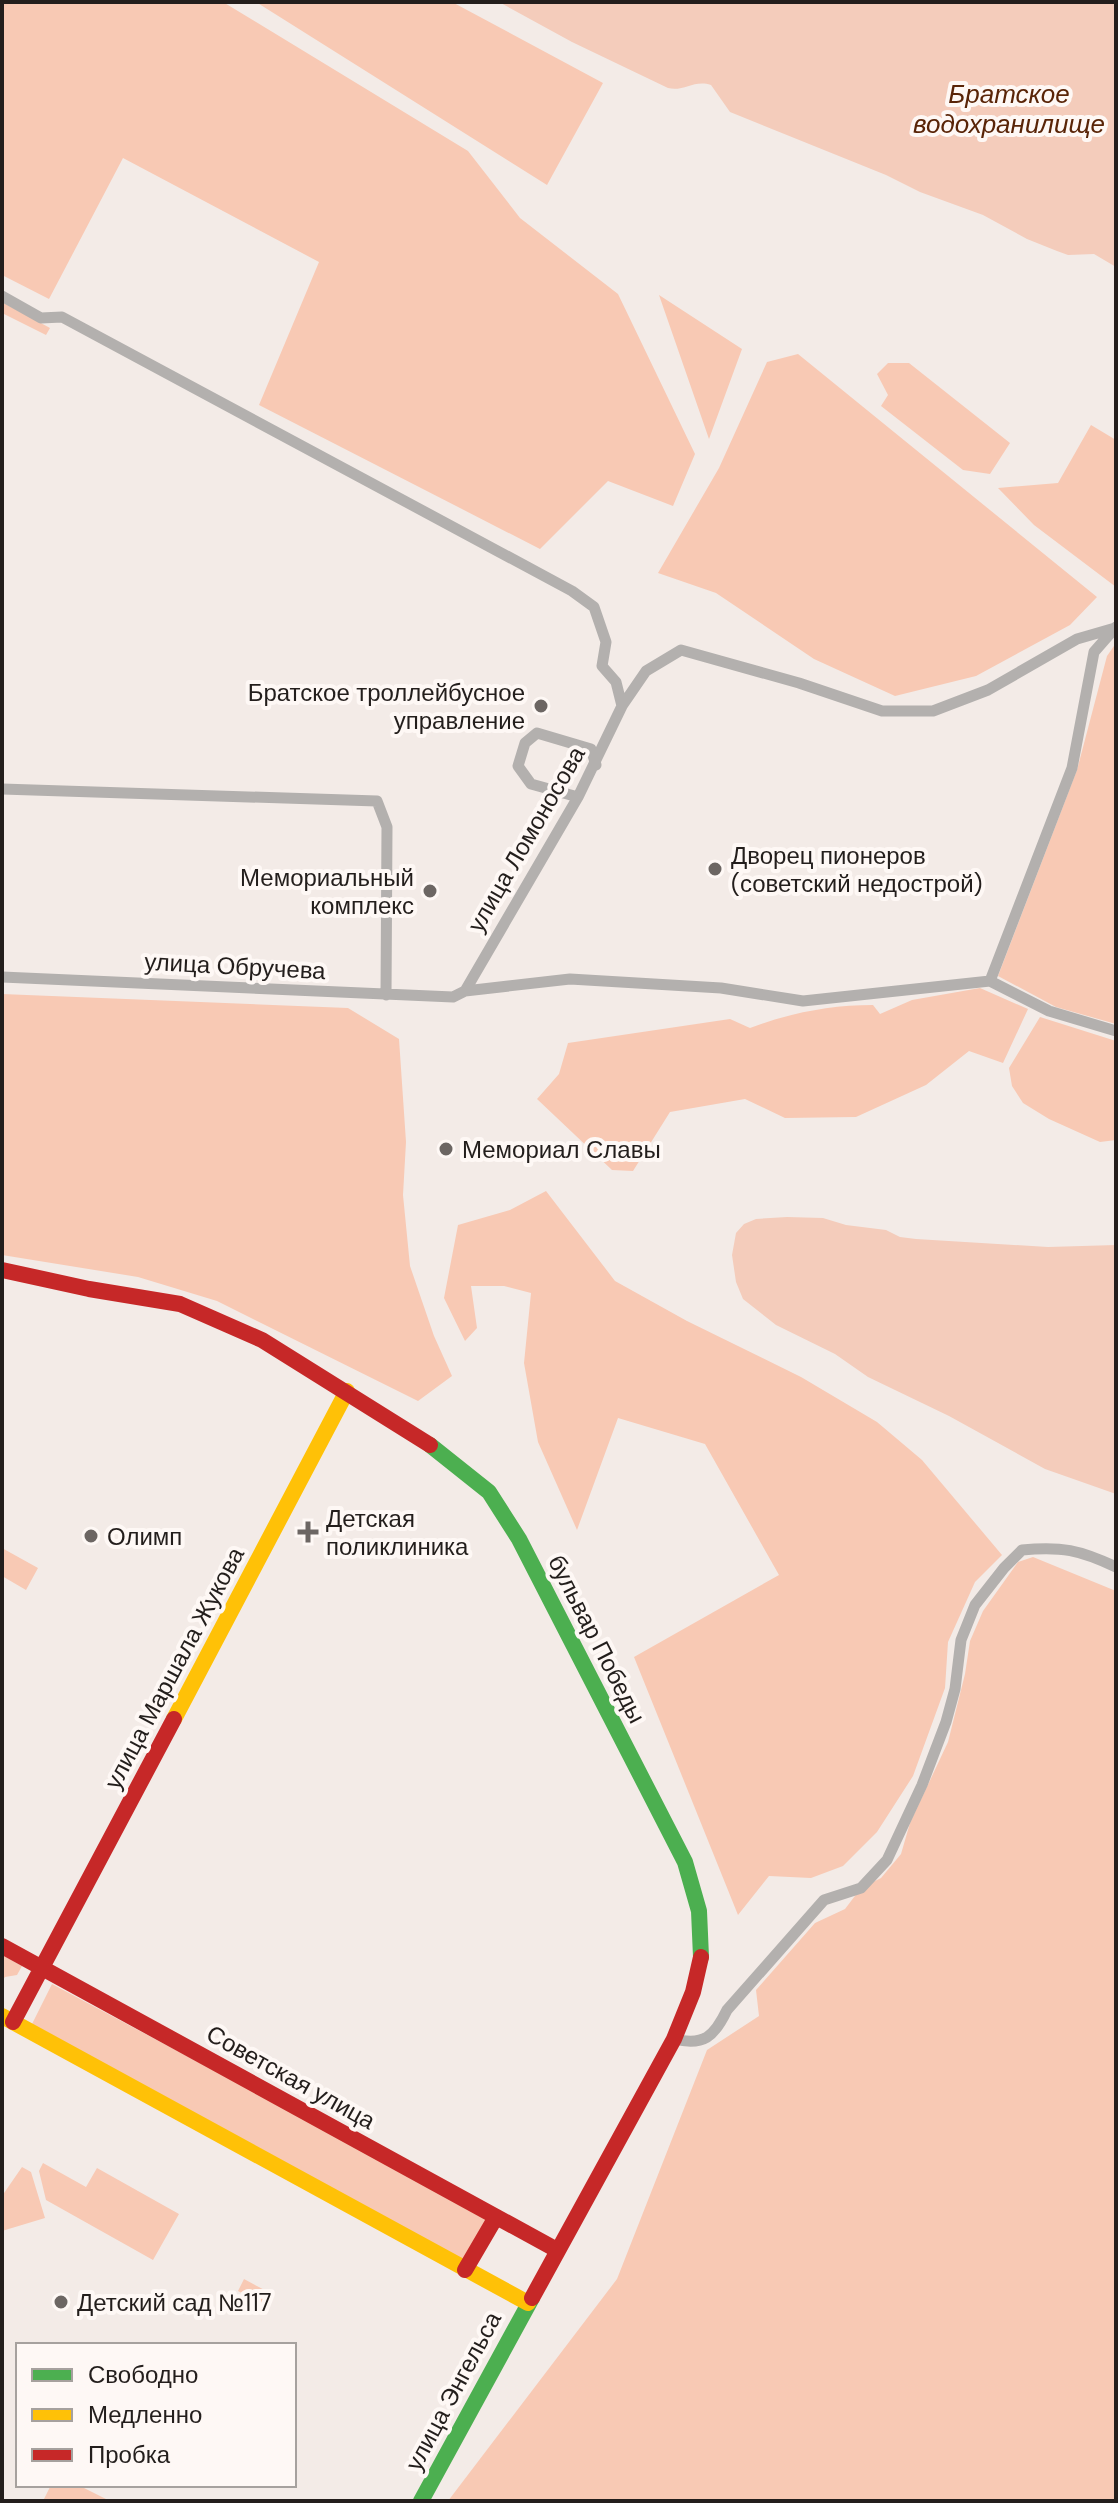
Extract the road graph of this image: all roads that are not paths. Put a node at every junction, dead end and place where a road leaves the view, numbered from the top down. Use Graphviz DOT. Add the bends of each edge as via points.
graph roads {
  1 [pos="2,296"];
  2 [pos="1116,628"];
  3 [pos="622,706"];
  4 [pos="596,765"];
  5 [pos="2,789"];
  6 [pos="578,797"];
  7 [pos="2,977"];
  8 [pos="990,981"];
  9 [pos="465,991"];
  10 [pos="386,995"];
  11 [pos="1116,1031"];
  12 [pos="2,1270"];
  13 [pos="347,1391"];
  14 [pos="1116,1567"];
  15 [pos="2,1946"];
  16 [pos="41,1967"];
  17 [pos="8,2019"];
  18 [pos="674,2039"];
  19 [pos="496,2217"];
  20 [pos="557,2250"];
  21 [pos="465,2270"];
  22 [pos="528,2303"];
  23 [pos="421,2501"];
  1 -- 3 [label="street" via="41,318 62,317 572,591 594,607 606,642 602,666 616,682"];
  2 -- 3 [label="street, улица Ломоносова" via="1077,639 988,690 933,711 882,711 681,650 646,671"];
  2 -- 8 [label="street" via="1094,652 1072,768"];
  3 -- 4 [label="street, улица Ломоносова"];
  4 -- 6 [label="street, улица Ломоносова"];
  4 -- 6 [label="street" via="591,749 563,739 537,733 525,743 518,766 531,784"];
  5 -- 10 [label="street" via="377,801 387,827"];
  6 -- 9 [label="street, улица Ломоносова"];
  7 -- 10 [label="street, улица Обручева"];
  8 -- 9 [label="street, улица Обручева" via="803,1001 721,988 570,979"];
  8 -- 11 [label="street" via="1049,1011"];
  9 -- 10 [label="street, улица Обручева" via="453,997"];
  12 -- 13 [label="street, бульвар Победы" via="180,1304 262,1340"];
  13 -- 16 [label="street, улица Маршала Жукова"];
  13 -- 18 [label="street, бульвар Победы" via="439,1451 489,1492 519,1539 685,1862 699,1903 704,1942 694,1996"];
  14 -- 18 [label="street" via="1057,1546 1022,1550 1004,1568 975,1605 961,1640 946,1722 887,1860 861,1888 824,1900 727,2010 719,2027 702,2041"];
  15 -- 16 [label="street, Советская улица"];
  16 -- 17 [label="street, улица Маршала Жукова"];
  16 -- 19 [label="street, Советская улица"];
  17 -- 21 [label="street"];
  18 -- 20 [label="street, бульвар Победы"];
  19 -- 20 [label="street, Советская улица"];
  19 -- 21 [label="street"];
  20 -- 22 [label="street, бульвар Победы"];
  21 -- 22 [label="street"];
  22 -- 23 [label="street, улица Энгельса"];
}
